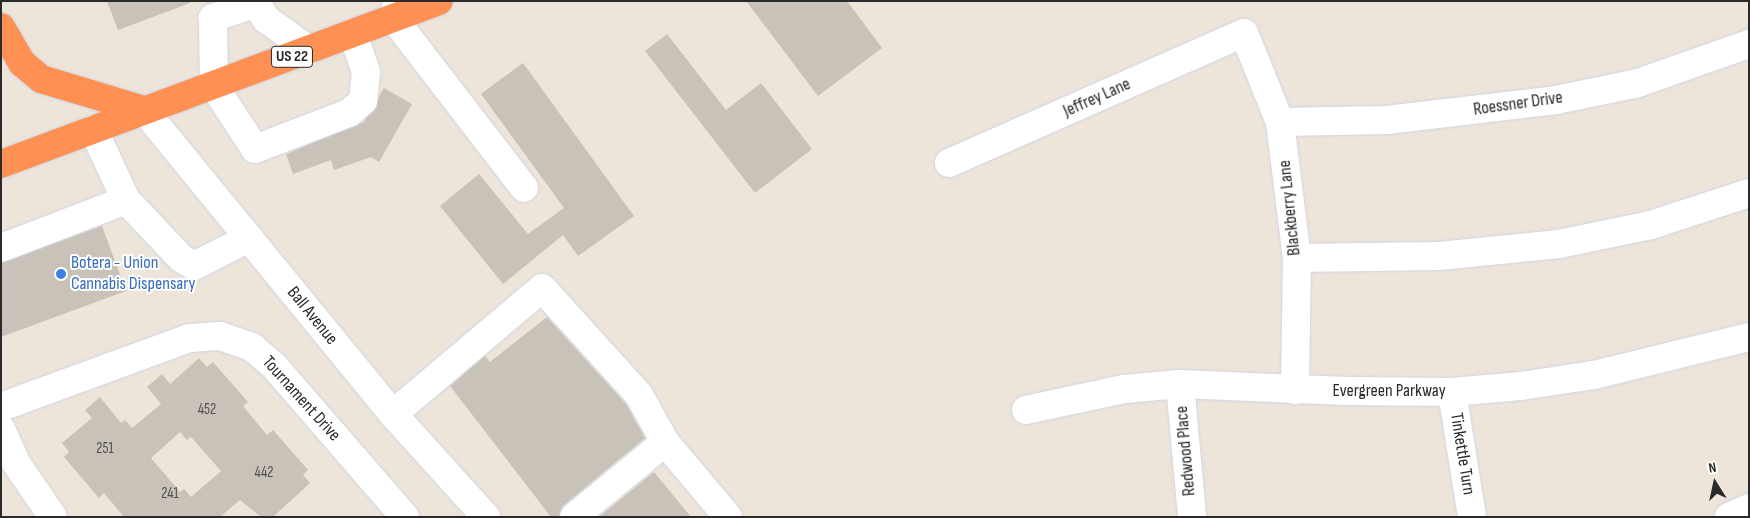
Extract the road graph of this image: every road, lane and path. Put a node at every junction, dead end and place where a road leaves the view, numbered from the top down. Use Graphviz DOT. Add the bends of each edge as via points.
graph roads {
  1 [pos="440,1"];
  2 [pos="395,10"];
  3 [pos="1,27"];
  4 [pos="1244,32"];
  5 [pos="353,34"];
  6 [pos="1749,44"];
  7 [pos="309,50"];
  8 [pos="214,86"];
  9 [pos="144,110"];
  10 [pos="1280,122"];
  11 [pos="93,129"];
  12 [pos="949,162"];
  13 [pos="1,164"];
  14 [pos="524,188"];
  15 [pos="1749,193"];
  16 [pos="126,200"];
  17 [pos="249,238"];
  18 [pos="1,248"];
  19 [pos="1297,258"];
  20 [pos="1749,337"];
  21 [pos="1180,384"];
  22 [pos="1295,390"];
  23 [pos="1452,392"];
  24 [pos="1,407"];
  25 [pos="1026,410"];
  26 [pos="393,414"];
  27 [pos="1,429"];
  28 [pos="665,442"];
  29 [pos="1749,508"];
  30 [pos="53,517"];
  31 [pos="404,517"];
  32 [pos="486,517"];
  33 [pos="574,517"];
  34 [pos="728,517"];
  35 [pos="1192,517"];
  36 [pos="1472,517"];
  37 [pos="1729,517"];
  1 -- 2 [label="highway, US 22"];
  2 -- 5 [label="highway, US 22"];
  2 -- 14 [label="street"];
  3 -- 9 [label="highway" via="22,62 41,79"];
  4 -- 10 [label="street, Blackberry Lane"];
  4 -- 12 [label="street, Jeffrey Lane"];
  5 -- 7 [label="highway, US 22"];
  5 -- 8 [label="street" via="366,72 363,101 349,113 255,149"];
  6 -- 10 [label="street, Roessner Drive" via="1638,83 1556,100 1387,120"];
  7 -- 8 [label="highway, US 22"];
  7 -- 8 [label="street" via="266,19 256,3 213,18"];
  8 -- 9 [label="highway, US 22"];
  9 -- 11 [label="highway, US 22"];
  9 -- 17 [label="street, Ball Avenue"];
  10 -- 19 [label="street, Blackberry Lane"];
  11 -- 13 [label="highway, US 22"];
  11 -- 16 [label="street"];
  15 -- 19 [label="street" via="1651,225 1559,244 1439,256"];
  16 -- 17 [label="street" via="181,258 194,266"];
  16 -- 18 [label="street"];
  17 -- 26 [label="street, Ball Avenue"];
  19 -- 22 [label="street, Blackberry Lane"];
  20 -- 23 [label="street, Evergreen Parkway" via="1594,375"];
  21 -- 22 [label="street, Evergreen Parkway"];
  21 -- 25 [label="street, Evergreen Parkway" via="1124,389"];
  21 -- 35 [label="street, Redwood Place"];
  22 -- 23 [label="street, Evergreen Parkway"];
  23 -- 36 [label="street, Tinkettle Turn"];
  24 -- 31 [label="street, Tournament Drive" via="190,338 220,336 252,347 274,366"];
  26 -- 28 [label="street" via="542,288 639,395"];
  26 -- 32 [label="street, Ball Avenue"];
  27 -- 30 [label="street" via="16,463"];
  28 -- 33 [label="street"];
  28 -- 34 [label="street"];
  29 -- 37 [label="street"];
}
